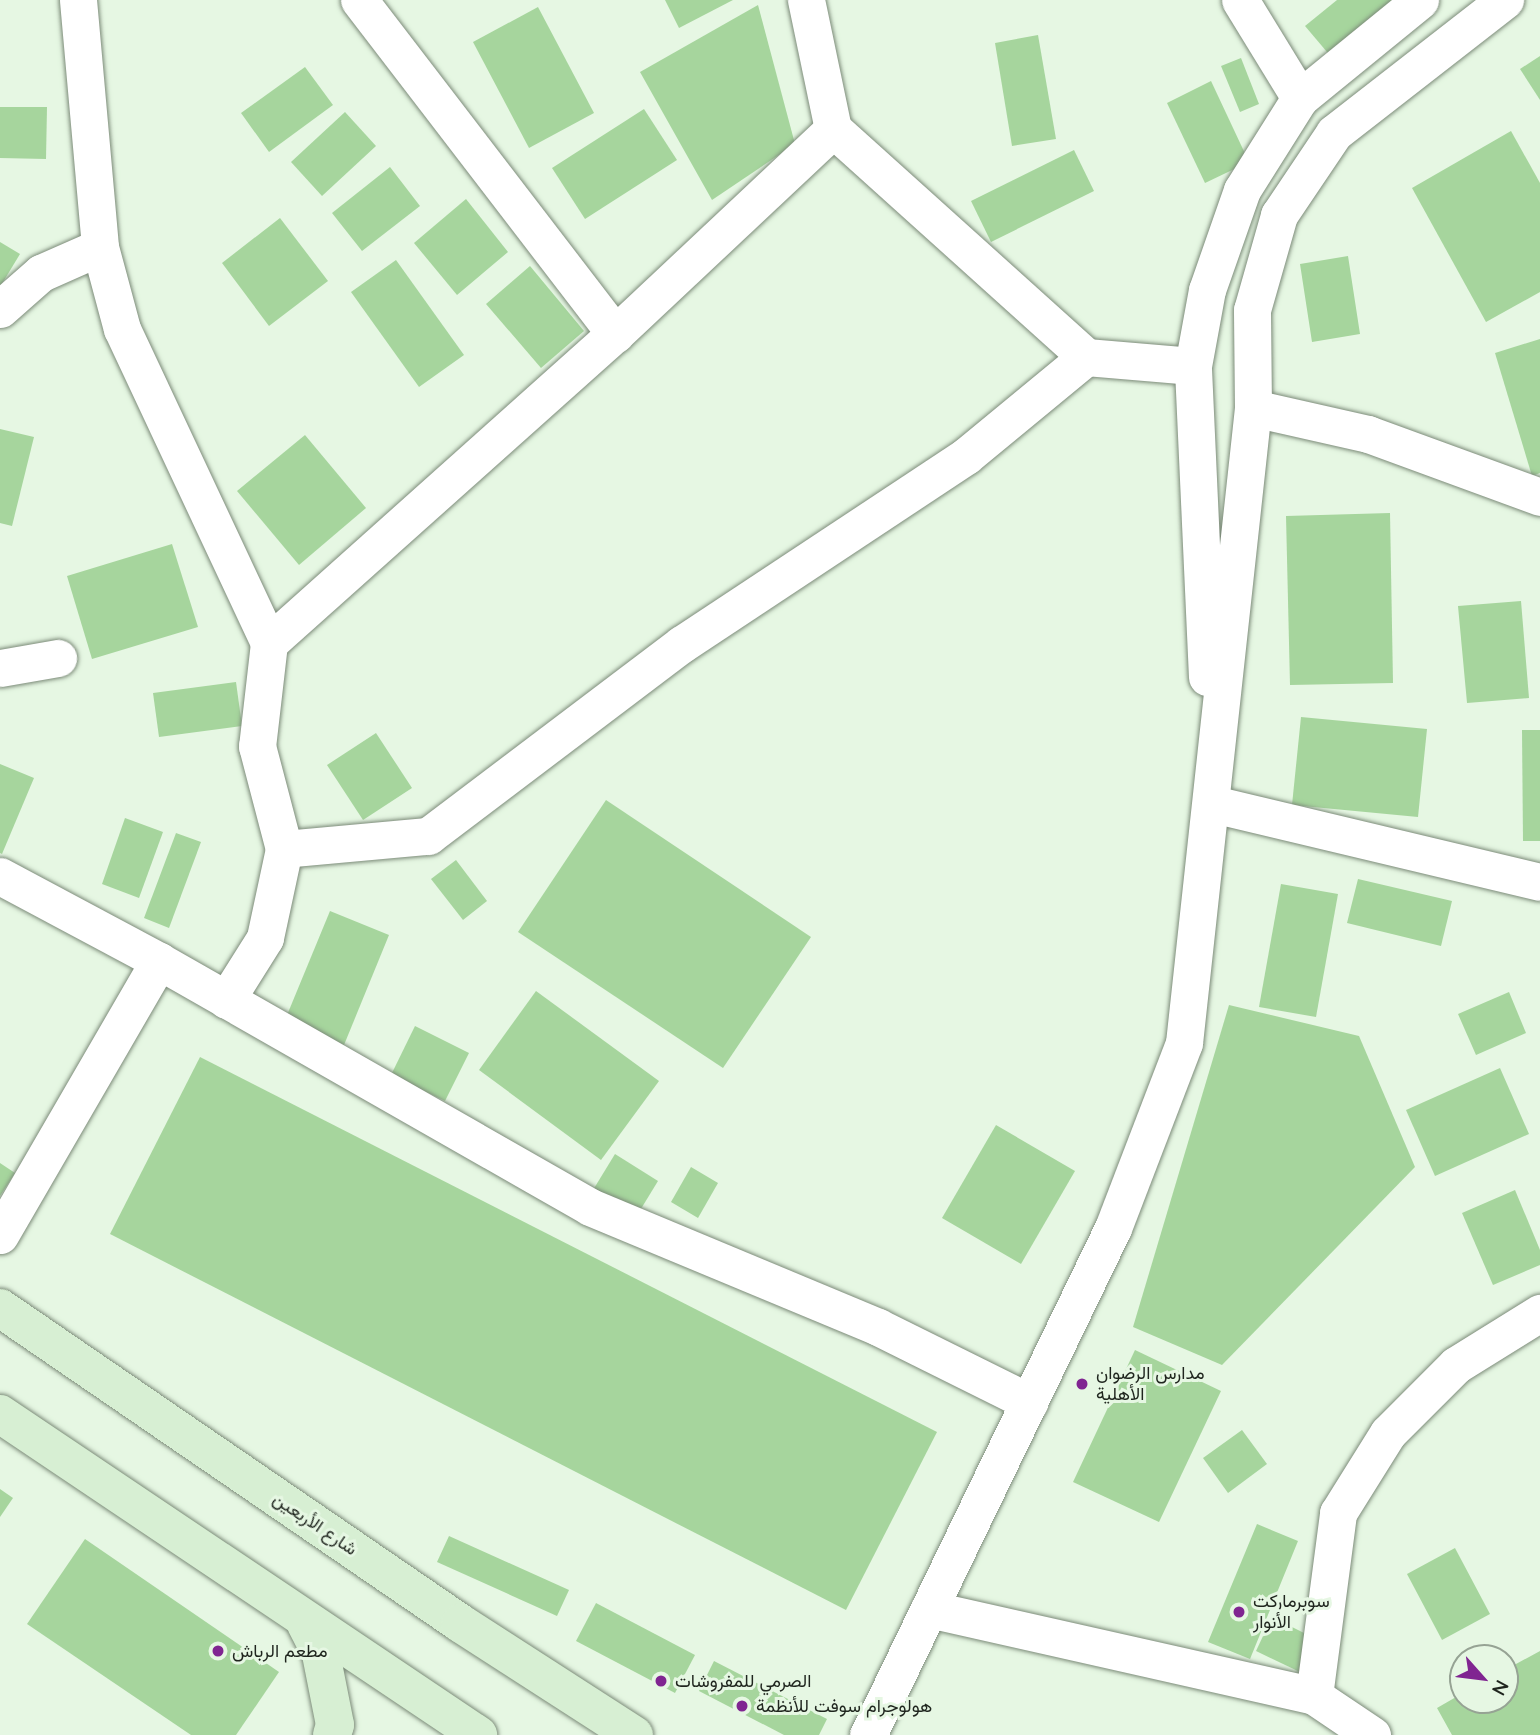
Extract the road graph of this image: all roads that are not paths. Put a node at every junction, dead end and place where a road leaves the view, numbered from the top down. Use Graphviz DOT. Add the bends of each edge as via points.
graph roads {
  1 [pos="78,0"];
  2 [pos="359,0"];
  3 [pos="806,0"];
  4 [pos="1240,0"];
  5 [pos="1420,0"];
  6 [pos="1505,0"];
  7 [pos="1300,98"];
  8 [pos="833,129"];
  9 [pos="100,247"];
  10 [pos="0,309"];
  11 [pos="615,334"];
  12 [pos="1086,357"];
  13 [pos="1193,366"];
  14 [pos="1253,408"];
  15 [pos="1540,496"];
  16 [pos="269,643"];
  17 [pos="58,657"];
  18 [pos="0,668"];
  19 [pos="1213,804"];
  20 [pos="284,849"];
  21 [pos="0,876"];
  22 [pos="1538,889"];
  23 [pos="159,961"];
  24 [pos="226,1000"];
  25 [pos="0,1235"];
  26 [pos="0,1308"];
  27 [pos="1540,1313"];
  28 [pos="1029,1402"];
  29 [pos="0,1414"];
  30 [pos="929,1609"];
  31 [pos="306,1624"];
  32 [pos="1314,1696"];
  33 [pos="332,1735"];
  34 [pos="478,1735"];
  35 [pos="634,1735"];
  36 [pos="868,1735"];
  37 [pos="1372,1735"];
  1 -- 9 [label="street"];
  2 -- 11 [label="street"];
  3 -- 8 [label="street"];
  4 -- 7 [label="street"];
  5 -- 7 [label="street"];
  6 -- 14 [label="street" via="1334,133 1279,215 1252,310"];
  7 -- 13 [label="street" via="1242,190 1207,290"];
  8 -- 11 [label="street"];
  8 -- 12 [label="street"];
  9 -- 10 [label="street" via="41,273"];
  9 -- 16 [label="street" via="122,329"];
  11 -- 16 [label="street"];
  12 -- 13 [label="street"];
  12 -- 20 [label="street" via="966,456 682,644 428,835"];
  13 -- 19 [label="street"];
  14 -- 15 [label="street" via="1368,434"];
  14 -- 19 [label="street"];
  16 -- 20 [label="street" via="257,746"];
  17 -- 18 [label="street"];
  19 -- 22 [label="street"];
  19 -- 28 [label="street" via="1184,1043 1113,1228"];
  20 -- 24 [label="street" via="265,938"];
  21 -- 23 [label="street"];
  23 -- 24 [label="street"];
  23 -- 25 [label="street"];
  24 -- 28 [label="street" via="590,1207 878,1327"];
  26 -- 35 [label="main road, شارع الأربعين" via="460,1623"];
  27 -- 32 [label="street" via="1456,1365 1388,1433 1338,1513"];
  28 -- 30 [label="street"];
  29 -- 31 [label="main road"];
  30 -- 32 [label="street"];
  30 -- 36 [label="street"];
  31 -- 33 [label="main road" via="321,1654 335,1725"];
  31 -- 34 [label="main road"];
  32 -- 37 [label="street"];
}
